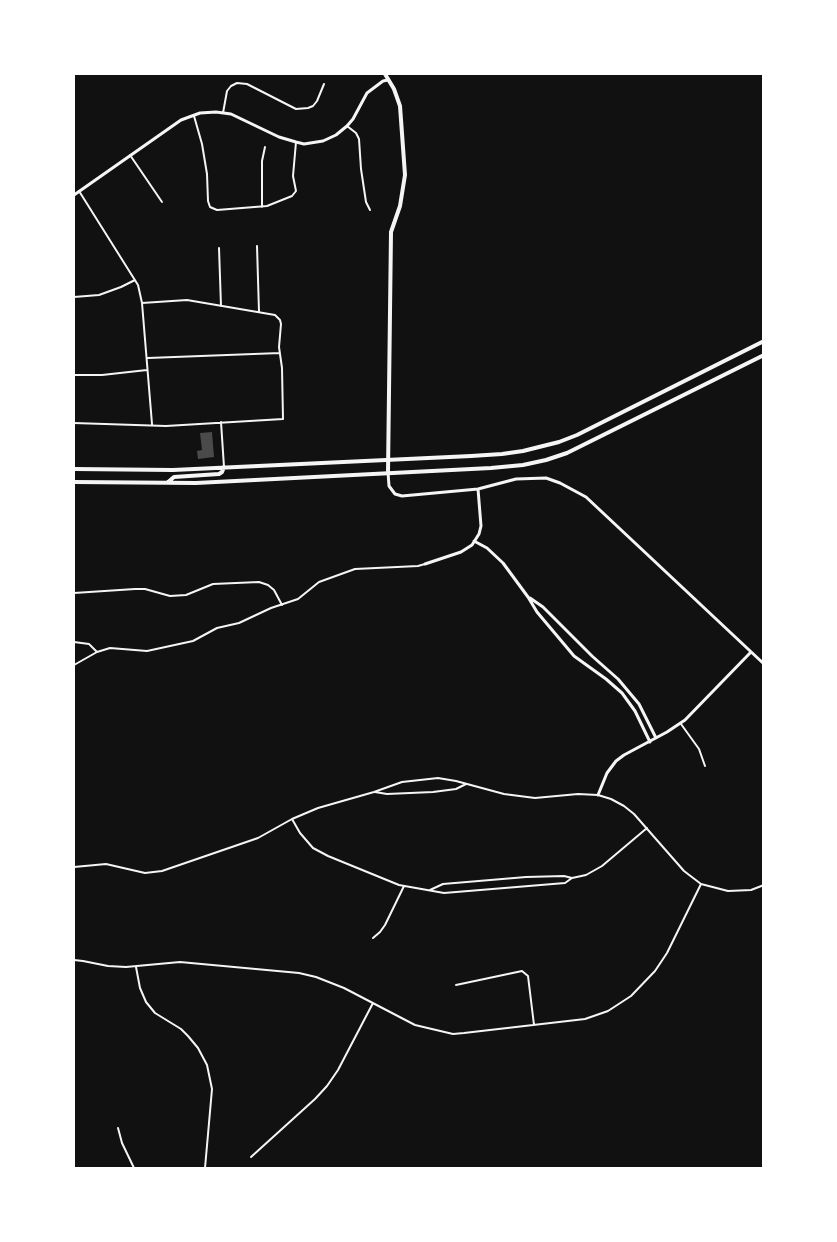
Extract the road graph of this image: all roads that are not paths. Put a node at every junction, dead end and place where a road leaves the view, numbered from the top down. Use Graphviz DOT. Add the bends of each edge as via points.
graph roads {
  1 [pos="385,74"];
  2 [pos="389,80"];
  3 [pos="324,84"];
  4 [pos="223,113"];
  5 [pos="194,115"];
  6 [pos="346,126"];
  7 [pos="296,142"];
  8 [pos="265,147"];
  9 [pos="130,155"];
  10 [pos="79,191"];
  11 [pos="74,195"];
  12 [pos="162,202"];
  13 [pos="262,207"];
  14 [pos="370,210"];
  15 [pos="257,246"];
  16 [pos="219,248"];
  17 [pos="135,280"];
  18 [pos="74,297"];
  19 [pos="142,303"];
  20 [pos="221,306"];
  21 [pos="260,312"];
  22 [pos="764,341"];
  23 [pos="280,353"];
  24 [pos="764,354"];
  25 [pos="147,358"];
  26 [pos="147,369"];
  27 [pos="74,375"];
  28 [pos="221,422"];
  29 [pos="74,423"];
  30 [pos="152,424"];
  31 [pos="388,460"];
  32 [pos="224,467"];
  33 [pos="74,469"];
  34 [pos="388,472"];
  35 [pos="74,482"];
  36 [pos="167,483"];
  37 [pos="478,489"];
  38 [pos="474,541"];
  39 [pos="425,564"];
  40 [pos="74,593"];
  41 [pos="528,597"];
  42 [pos="282,605"];
  43 [pos="74,642"];
  44 [pos="97,652"];
  45 [pos="751,652"];
  46 [pos="764,664"];
  47 [pos="74,665"];
  48 [pos="681,724"];
  49 [pos="656,738"];
  50 [pos="650,742"];
  51 [pos="705,766"];
  52 [pos="466,784"];
  53 [pos="374,792"];
  54 [pos="598,795"];
  55 [pos="292,819"];
  56 [pos="647,828"];
  57 [pos="74,867"];
  58 [pos="572,878"];
  59 [pos="701,884"];
  60 [pos="764,885"];
  61 [pos="404,886"];
  62 [pos="429,890"];
  63 [pos="373,938"];
  64 [pos="74,960"];
  65 [pos="136,967"];
  66 [pos="456,984"];
  67 [pos="373,1003"];
  68 [pos="534,1025"];
  69 [pos="118,1128"];
  70 [pos="251,1157"];
  71 [pos="134,1168"];
  72 [pos="205,1168"];
  1 -- 2 [label="main road"];
  2 -- 6 [label="street" via="367,93"];
  2 -- 31 [label="main road" via="402,114 405,176 391,232"];
  3 -- 4 [label="street" via="313,106 296,109 237,83 227,91"];
  4 -- 5 [label="street"];
  4 -- 7 [label="street"];
  5 -- 9 [label="street"];
  5 -- 13 [label="street" via="210,207"];
  6 -- 7 [label="street" via="323,141"];
  6 -- 14 [label="street" via="359,139"];
  7 -- 13 [label="street" via="292,176 296,191"];
  8 -- 13 [label="street"];
  9 -- 10 [label="street"];
  9 -- 12 [label="street"];
  10 -- 11 [label="street"];
  10 -- 17 [label="street"];
  15 -- 21 [label="street"];
  16 -- 20 [label="street"];
  17 -- 18 [label="street" via="99,295"];
  17 -- 19 [label="street"];
  19 -- 20 [label="street" via="187,300"];
  19 -- 25 [label="street"];
  20 -- 21 [label="street"];
  21 -- 23 [label="street" via="280,320"];
  22 -- 31 [label="main road" via="559,442 502,454"];
  23 -- 25 [label="street"];
  23 -- 28 [label="street" via="283,419"];
  24 -- 34 [label="main road" via="583,446 546,460 500,467"];
  25 -- 26 [label="street"];
  26 -- 27 [label="street"];
  26 -- 30 [label="street"];
  28 -- 30 [label="street"];
  28 -- 32 [label="street"];
  29 -- 30 [label="street"];
  31 -- 32 [label="main road"];
  31 -- 34 [label="main road"];
  32 -- 33 [label="main road"];
  32 -- 36 [label="main road" via="219,474 174,477"];
  34 -- 36 [label="main road"];
  34 -- 37 [label="street" via="389,486 402,496"];
  35 -- 36 [label="main road"];
  37 -- 38 [label="street" via="481,526"];
  37 -- 45 [label="street" via="516,478 546,478 586,497"];
  38 -- 39 [label="street" via="461,552"];
  38 -- 41 [label="street" via="503,563"];
  39 -- 42 [label="street" via="355,569 320,582 298,599"];
  40 -- 42 [label="street" via="145,589 170,596 213,585 259,582 274,590"];
  41 -- 49 [label="street" via="618,679 639,704"];
  41 -- 50 [label="street" via="574,656 622,693"];
  42 -- 44 [label="street" via="217,628 193,641 147,651 110,648"];
  43 -- 44 [label="street" via="89,644"];
  44 -- 47 [label="street"];
  45 -- 46 [label="street"];
  45 -- 48 [label="street"];
  48 -- 49 [label="street"];
  48 -- 51 [label="street" via="699,749"];
  49 -- 50 [label="street"];
  50 -- 54 [label="street" via="616,761"];
  52 -- 53 [label="street" via="433,792"];
  52 -- 53 [label="street" via="438,778 402,782"];
  52 -- 54 [label="street" via="535,798"];
  53 -- 55 [label="street"];
  54 -- 56 [label="street" via="624,806"];
  55 -- 57 [label="street" via="258,838 162,871 145,873 106,864"];
  55 -- 61 [label="street" via="313,848"];
  56 -- 58 [label="street" via="602,866"];
  56 -- 59 [label="street" via="684,871"];
  58 -- 62 [label="street" via="526,877 443,884"];
  58 -- 62 [label="street" via="565,883 523,887 444,893"];
  59 -- 60 [label="street" via="728,891"];
  59 -- 68 [label="street" via="667,953 631,996 608,1011 585,1019"];
  61 -- 62 [label="street"];
  61 -- 63 [label="street" via="385,925"];
  64 -- 65 [label="street"];
  65 -- 67 [label="street" via="180,962 299,973 344,988"];
  65 -- 72 [label="street" via="146,1002 188,1036 207,1065 212,1089"];
  66 -- 68 [label="street" via="522,971 528,976"];
  67 -- 68 [label="street" via="415,1025 453,1034"];
  67 -- 70 [label="street" via="327,1086"];
  69 -- 71 [label="street"];
}
